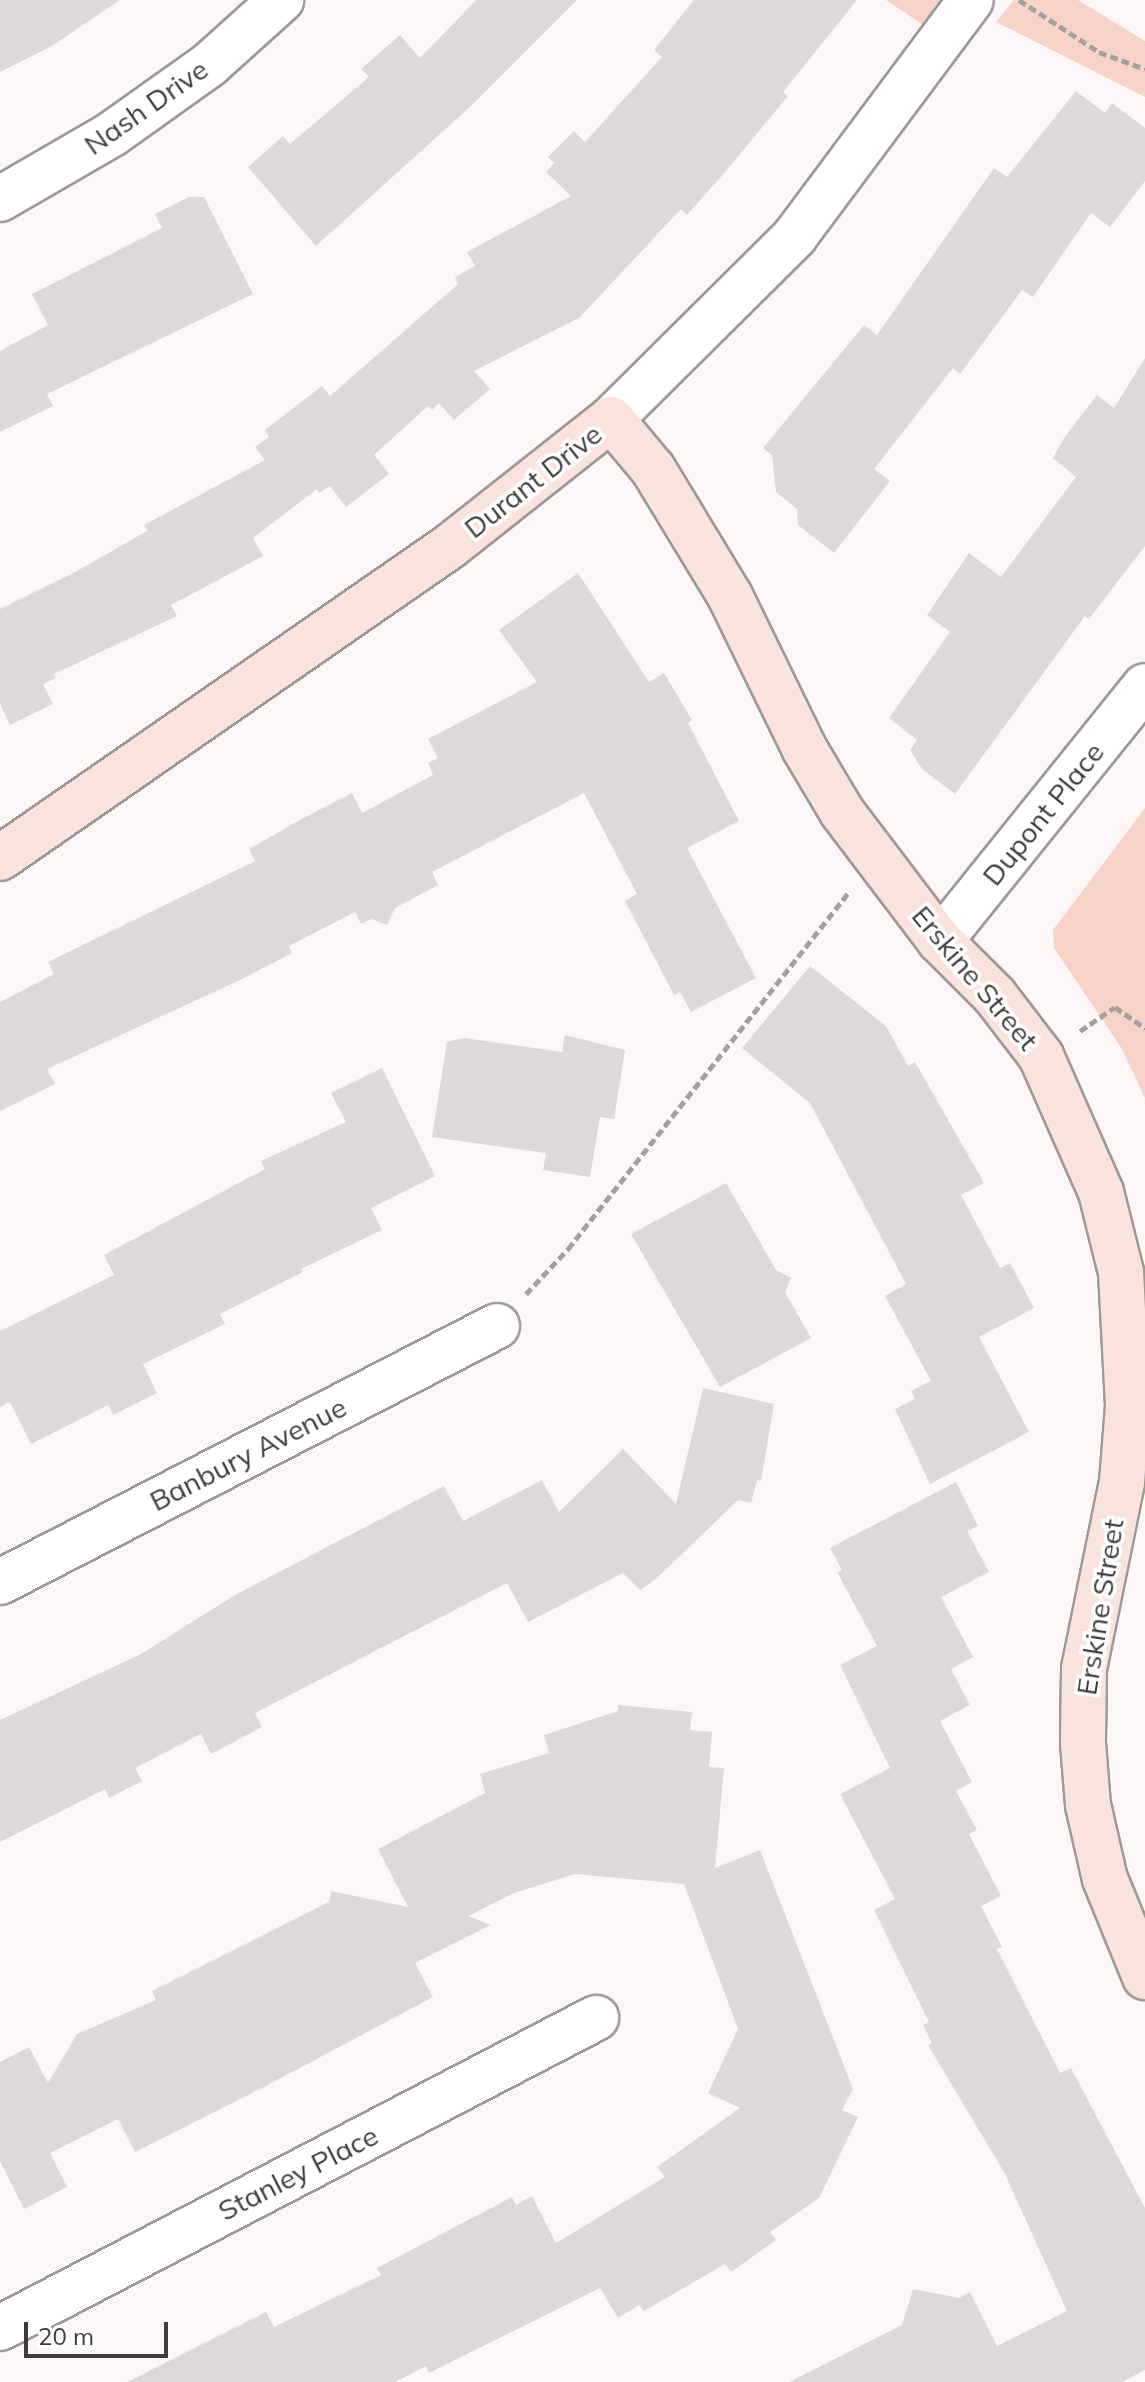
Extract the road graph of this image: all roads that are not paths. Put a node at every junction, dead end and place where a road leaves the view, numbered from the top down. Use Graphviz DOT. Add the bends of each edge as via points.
graph roads {
  1 [pos="281,0"];
  2 [pos="971,0"];
  3 [pos="0,199"];
  4 [pos="611,419"];
  5 [pos="1145,686"];
  6 [pos="0,858"];
  7 [pos="940,941"];
  8 [pos="497,1326"];
  9 [pos="0,1582"];
  10 [pos="1145,1977"];
  11 [pos="596,2018"];
  12 [pos="0,2328"];
  1 -- 3 [label="street, Nash Drive" via="210,64 124,125"];
  2 -- 4 [label="street, Durant Drive" via="795,236"];
  4 -- 6 [label="street, Durant Drive" via="449,547"];
  4 -- 7 [label="street, Erskine Street" via="653,469 730,596 804,748 878,860"];
  5 -- 7 [label="street, Dupont Place"];
  7 -- 10 [label="street, Erskine Street" via="995,996 1041,1056 1080,1133 1121,1272 1128,1341 1122,1482 1084,1669 1083,1743 1088,1805 1105,1879"];
  8 -- 9 [label="street, Banbury Avenue"];
  11 -- 12 [label="street, Stanley Place"];
}
